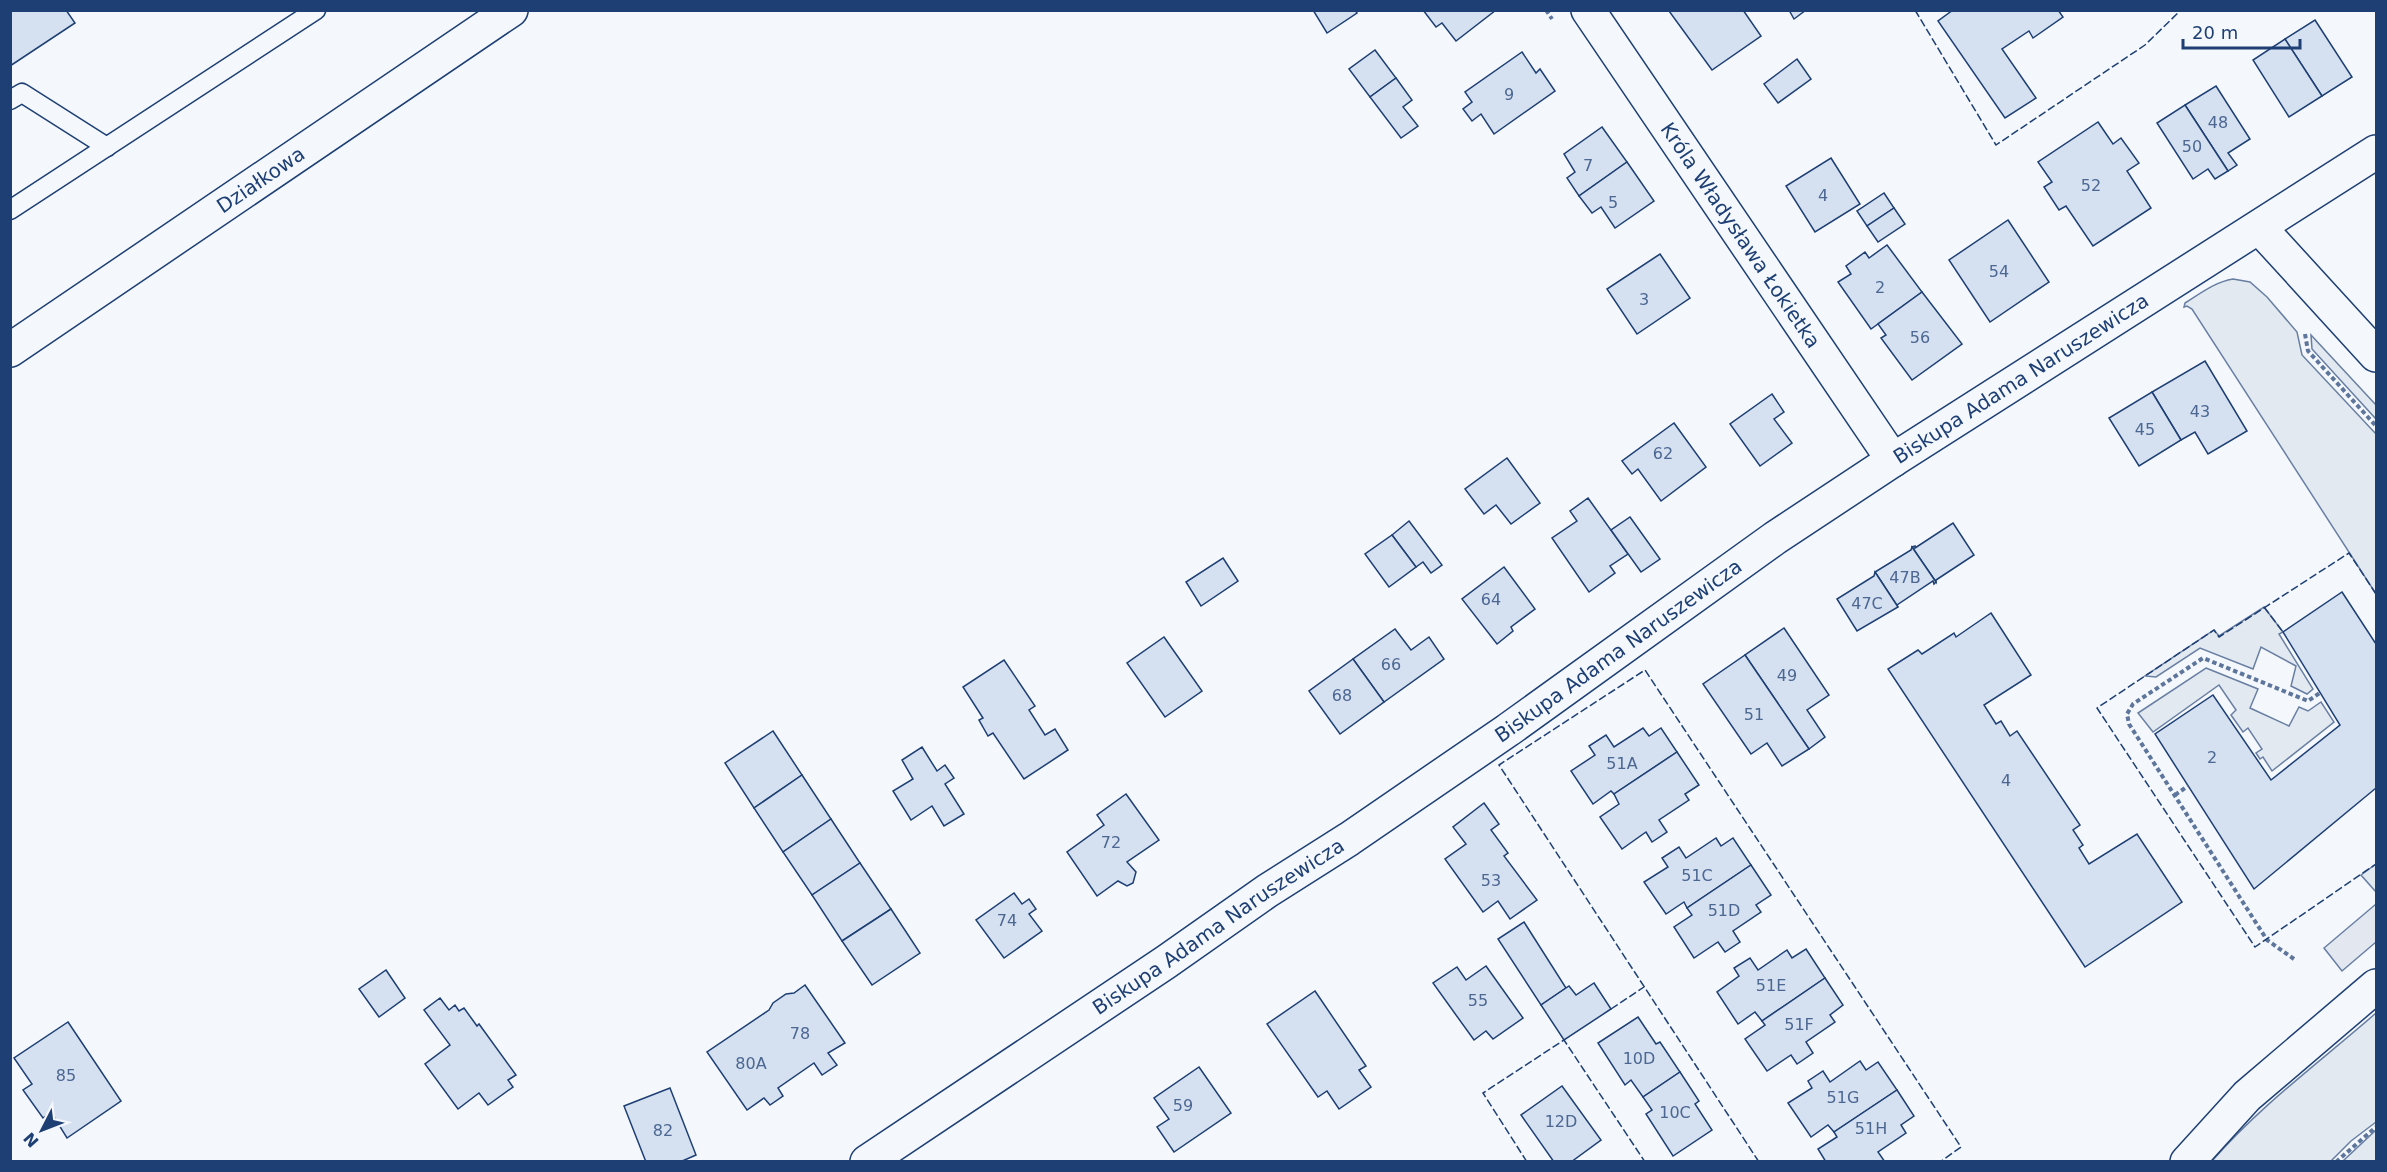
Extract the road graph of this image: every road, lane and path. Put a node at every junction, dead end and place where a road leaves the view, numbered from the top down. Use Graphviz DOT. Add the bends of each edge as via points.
graph roads {
  1 [pos="316,10"];
  2 [pos="511,10"];
  3 [pos="1588,10"];
  4 [pos="10,100"];
  5 [pos="107,147"];
  6 [pos="2376,152"];
  7 [pos="10,210"];
  8 [pos="2260,228"];
  9 [pos="2305,334"];
  10 [pos="10,350"];
  11 [pos="2376,355"];
  12 [pos="2376,426"];
  13 [pos="1893,460"];
  14 [pos="2321,692"];
  15 [pos="2188,786"];
  16 [pos="2175,795"];
  17 [pos="2294,959"];
  18 [pos="2376,986"];
  19 [pos="2376,1127"];
  20 [pos="867,1161"];
  21 [pos="2187,1161"];
  22 [pos="2337,1161"];
  1 -- 5 [label="lane"];
  2 -- 10 [label="street, Działkowa"];
  3 -- 13 [label="street, Króla Władysława Łokietka"];
  4 -- 5 [label="lane" via="22,93"];
  5 -- 7 [label="lane"];
  6 -- 8 [label="street, Biskupa Adama Naruszewicza"];
  8 -- 11 [label="street"];
  8 -- 13 [label="street, Biskupa Adama Naruszewicza"];
  9 -- 12 [label="path" via="2308,351"];
  13 -- 20 [label="street, Biskupa Adama Naruszewicza" via="1775,538 1349,839"];
  14 -- 16 [label="path" via="2308,701 2203,658 2133,704 2127,714 2129,724"];
  15 -- 16 [label="path"];
  16 -- 17 [label="path" via="2267,940"];
  18 -- 21 [label="street" via="2247,1096"];
  19 -- 22 [label="path"];
}
